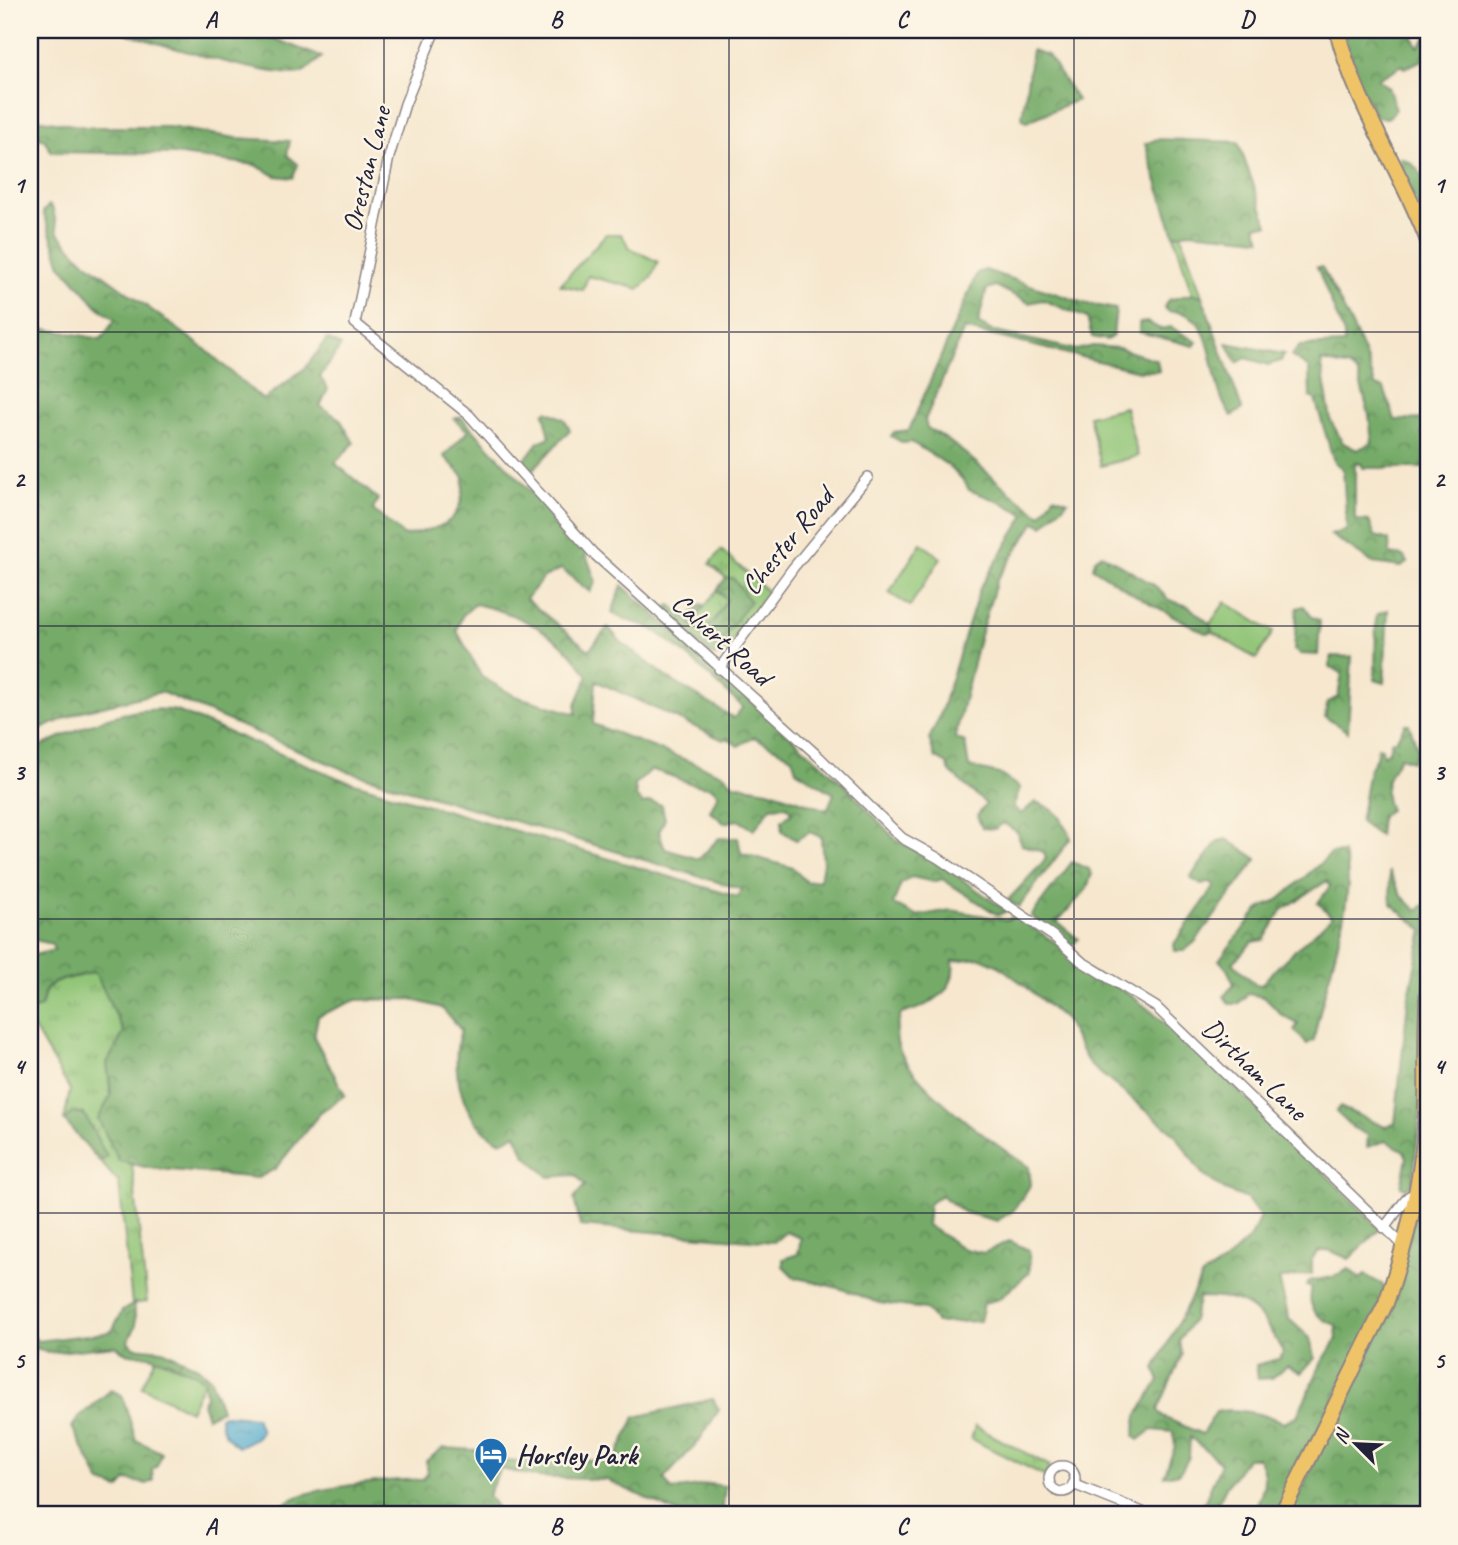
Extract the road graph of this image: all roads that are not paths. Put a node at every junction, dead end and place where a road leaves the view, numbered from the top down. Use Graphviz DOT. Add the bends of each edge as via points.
graph roads {
  1 [pos="435,30"];
  2 [pos="1337,30"];
  3 [pos="1428,241"];
  4 [pos="355,323"];
  5 [pos="868,477"];
  6 [pos="719,668"];
  7 [pos="1081,961"];
  8 [pos="1428,989"];
  9 [pos="1415,1193"];
  10 [pos="1384,1228"];
  11 [pos="1403,1245"];
  12 [pos="1073,1484"];
  13 [pos="1150,1515"];
  14 [pos="1282,1515"];
  1 -- 4 [label="street, Orestan Lane" via="389,157"];
  2 -- 3 [label="main road" via="1349,71"];
  4 -- 6 [label="street, Calvert Road" via="468,415 593,553"];
  5 -- 6 [label="street, Chester Road"];
  6 -- 7 [label="street, Calvert Road" via="902,838 1053,936"];
  7 -- 10 [label="street, Dirtham Lane" via="1161,1012"];
  8 -- 9 [label="main road" via="1425,1116"];
  9 -- 10 [label="street"];
  9 -- 11 [label="main road"];
  10 -- 11 [label="street, Dirtham Lane"];
  11 -- 14 [label="main road" via="1385,1303"];
  12 -- 13 [label="street"];
}
